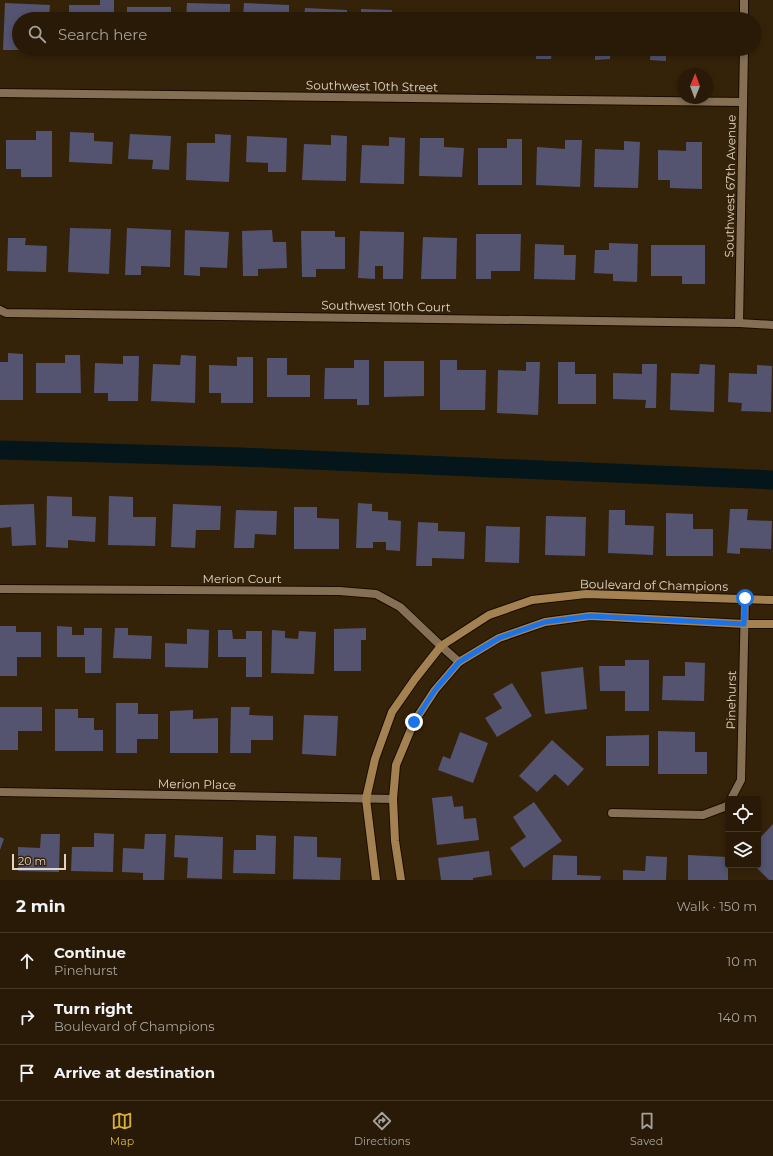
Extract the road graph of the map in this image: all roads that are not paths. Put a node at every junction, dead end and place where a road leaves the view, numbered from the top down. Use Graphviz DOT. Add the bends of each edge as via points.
graph roads {
  1 [pos="744,0"];
  2 [pos="744,12"];
  3 [pos="744,56"];
  4 [pos="0,93"];
  5 [pos="743,102"];
  6 [pos="0,310"];
  7 [pos="739,323"];
  8 [pos="773,325"];
  9 [pos="0,589"];
  10 [pos="745,598"];
  11 [pos="773,600"];
  12 [pos="744,624"];
  13 [pos="773,624"];
  14 [pos="441,646"];
  15 [pos="459,662"];
  16 [pos="0,792"];
  17 [pos="733,796"];
  18 [pos="366,799"];
  19 [pos="393,799"];
  20 [pos="725,807"];
  21 [pos="612,813"];
  22 [pos="376,880"];
  23 [pos="401,880"];
  1 -- 2 [label="street"];
  3 -- 5 [label="street, Southwest 67th Avenue"];
  4 -- 5 [label="street, Southwest 10th Street"];
  5 -- 7 [label="street, Southwest 67th Avenue"];
  6 -- 7 [label="street, Southwest 10th Court" via="6,313"];
  7 -- 8 [label="street, Southwest 10th Court"];
  9 -- 14 [label="street, Merion Court" via="339,591 376,594 400,607"];
  10 -- 11 [label="street, Boulevard of Champions"];
  10 -- 12 [label="street, Pinehurst"];
  10 -- 14 [label="street, Boulevard of Champions" via="586,594 532,600 489,615"];
  12 -- 13 [label="street"];
  12 -- 15 [label="street" via="590,616 545,622 499,638"];
  12 -- 17 [label="street, Pinehurst" via="741,780"];
  14 -- 15 [label="street, Merion Court"];
  14 -- 18 [label="street, Boulevard of Champions" via="392,712 375,759"];
  15 -- 19 [label="street" via="435,690 414,722 396,765"];
  16 -- 18 [label="street, Merion Place"];
  18 -- 19 [label="street, Merion Place"];
  18 -- 22 [label="street, Boulevard of Champions"];
  19 -- 23 [label="street" via="395,841"];
  20 -- 21 [label="street" via="703,815"];
}
